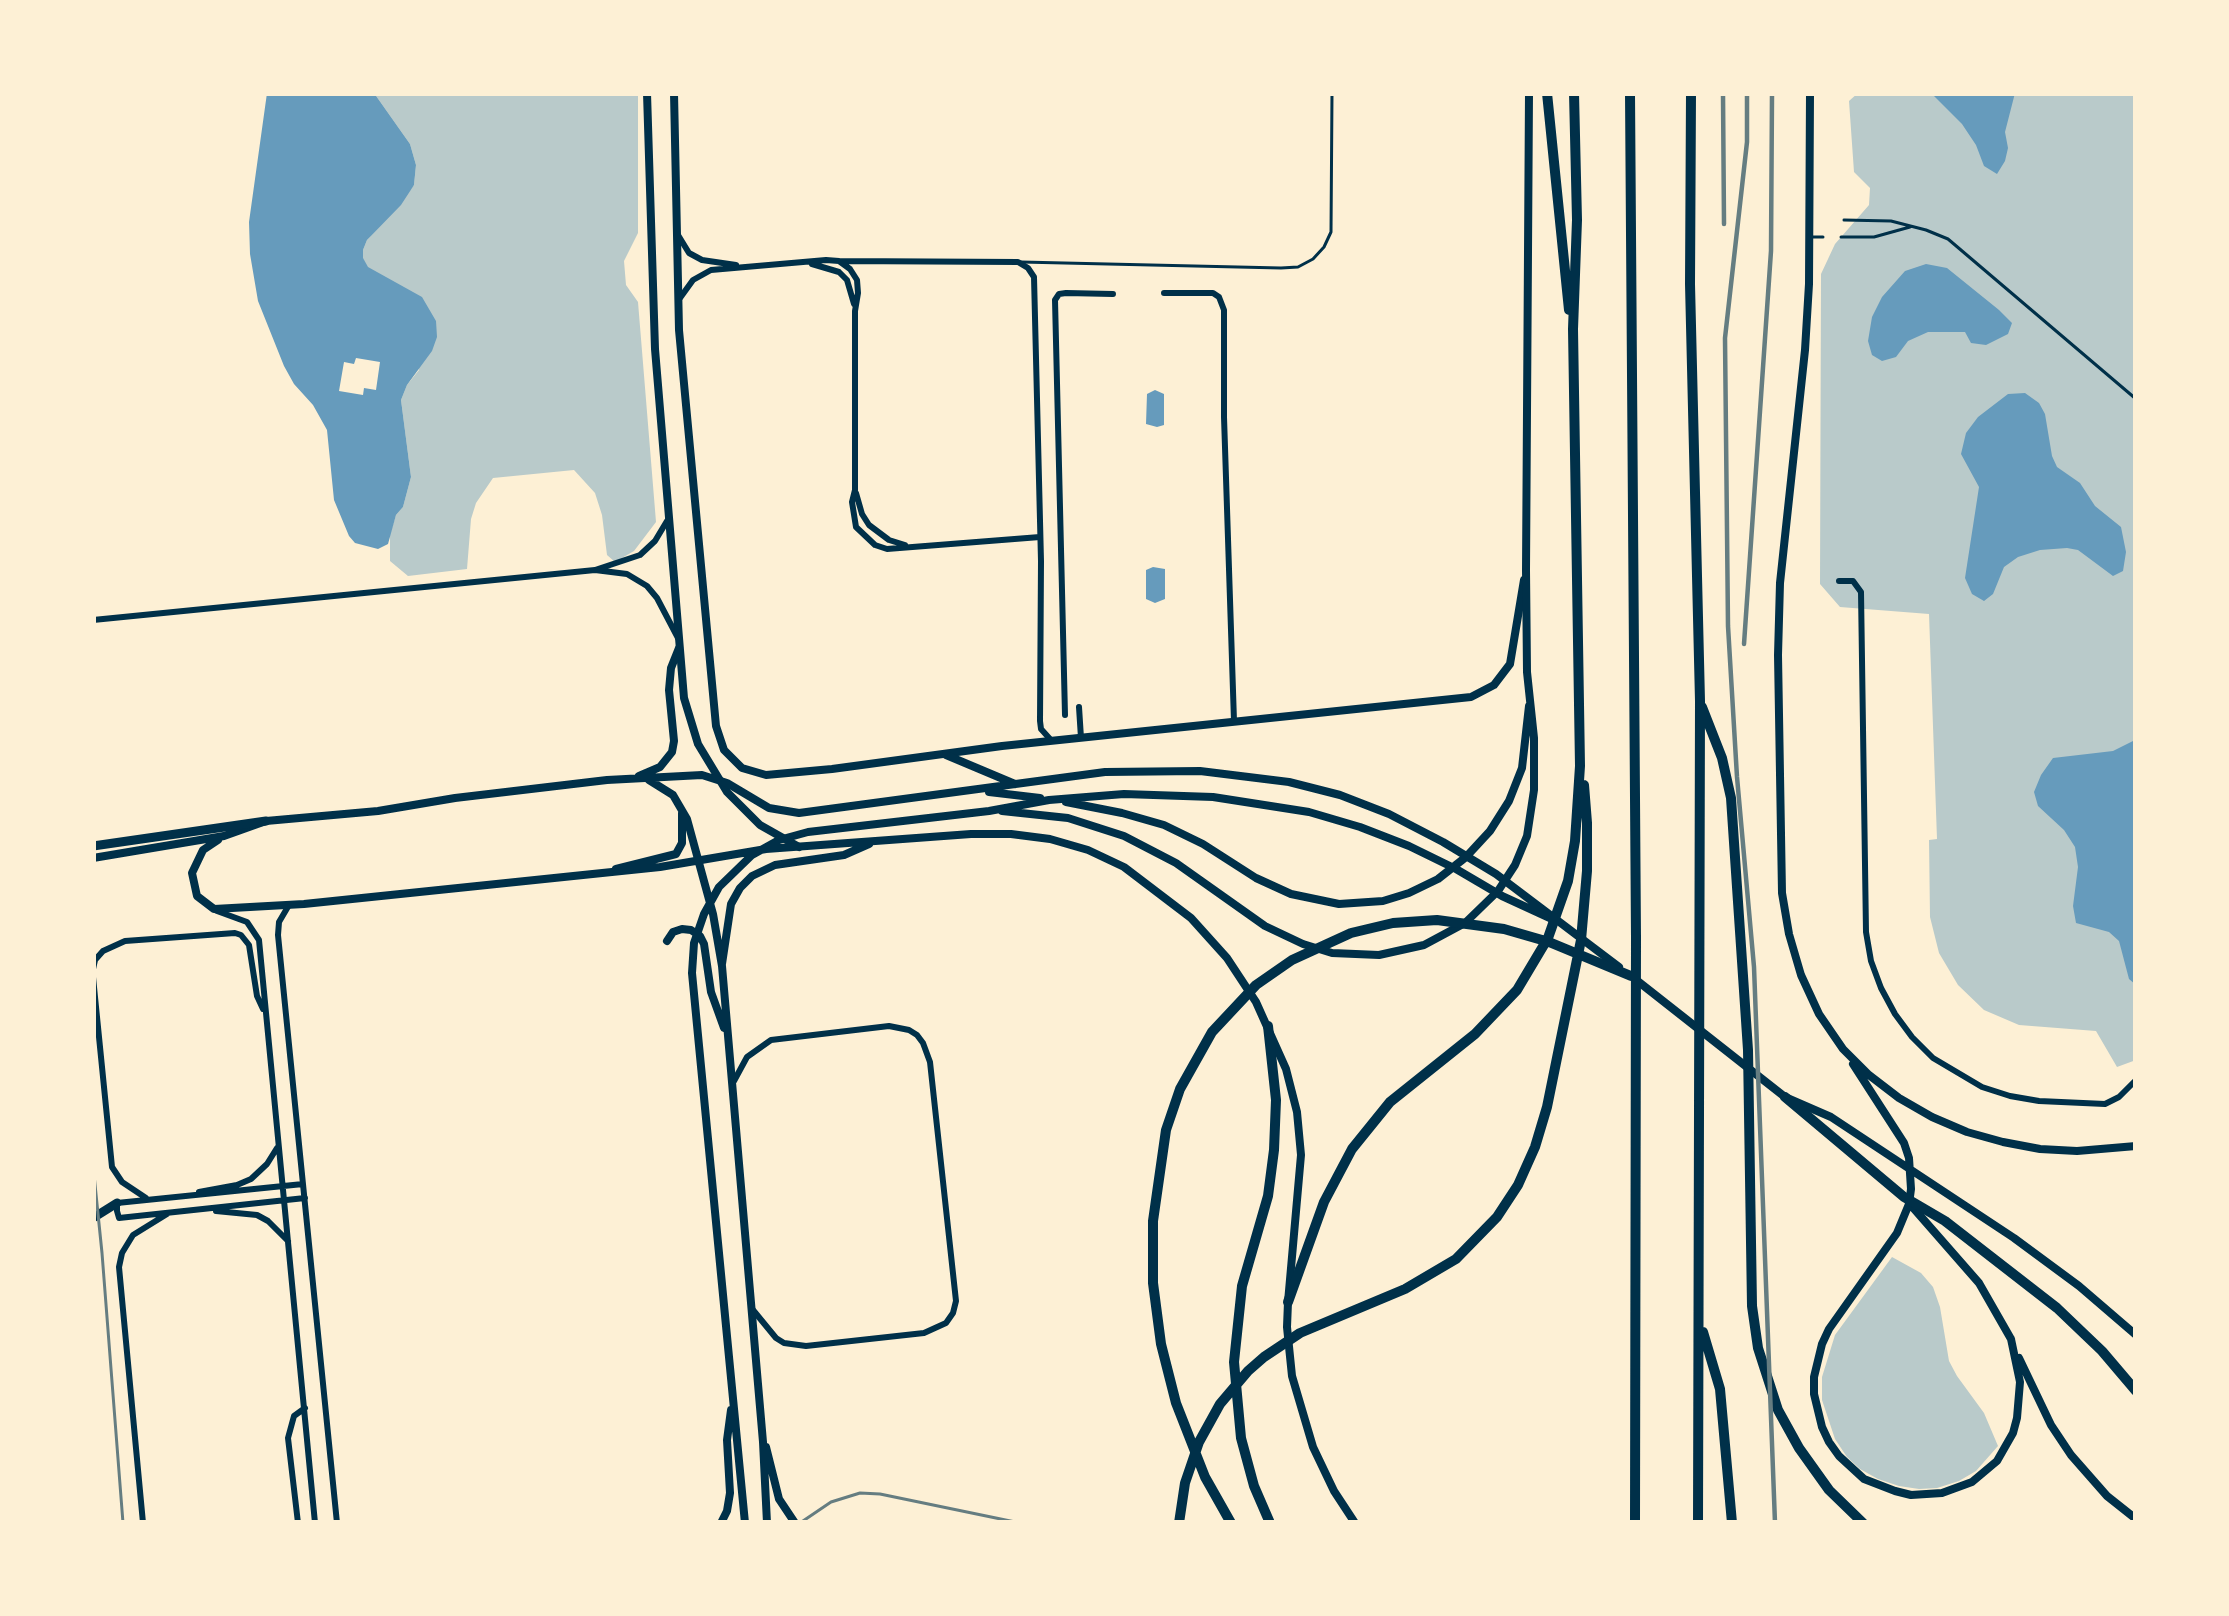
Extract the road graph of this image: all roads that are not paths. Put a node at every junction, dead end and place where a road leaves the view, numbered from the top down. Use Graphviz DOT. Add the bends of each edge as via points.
graph roads {
  1 [pos="647,93"];
  2 [pos="674,93"];
  3 [pos="1331,93"];
  4 [pos="1529,93"];
  5 [pos="1546,93"];
  6 [pos="1574,93"];
  7 [pos="1630,93"];
  8 [pos="1691,93"];
  9 [pos="1810,93"];
  10 [pos="1810,220"];
  11 [pos="1822,220"];
  12 [pos="1844,220"];
  13 [pos="1915,227"];
  14 [pos="677,231"];
  15 [pos="1810,237"];
  16 [pos="1823,237"];
  17 [pos="1841,237"];
  18 [pos="802,262"];
  19 [pos="839,262"];
  20 [pos="1018,262"];
  21 [pos="739,266"];
  22 [pos="1164,293"];
  23 [pos="1112,294"];
  24 [pos="678,301"];
  25 [pos="855,311"];
  26 [pos="1573,329"];
  27 [pos="2136,399"];
  28 [pos="1040,495"];
  29 [pos="1059,506"];
  30 [pos="1040,519"];
  31 [pos="669,520"];
  32 [pos="1040,537"];
  33 [pos="596,570"];
  34 [pos="1526,570"];
  35 [pos="1840,580"];
  36 [pos="93,620"];
  37 [pos="679,643"];
  38 [pos="1530,698"];
  39 [pos="1700,701"];
  40 [pos="1079,707"];
  41 [pos="1065,716"];
  42 [pos="1234,722"];
  43 [pos="1081,738"];
  44 [pos="1054,740"];
  45 [pos="946,755"];
  46 [pos="1580,766"];
  47 [pos="631,779"];
  48 [pos="644,779"];
  49 [pos="718,779"];
  50 [pos="1016,784"];
  51 [pos="975,791"];
  52 [pos="683,809"];
  53 [pos="988,811"];
  54 [pos="266,821"];
  55 [pos="224,836"];
  56 [pos="873,842"];
  57 [pos="93,845"];
  58 [pos="800,848"];
  59 [pos="93,858"];
  60 [pos="699,860"];
  61 [pos="609,872"];
  62 [pos="289,905"];
  63 [pos="214,910"];
  64 [pos="1564,925"];
  65 [pos="667,940"];
  66 [pos="722,965"];
  67 [pos="93,973"];
  68 [pos="1631,976"];
  69 [pos="266,1012"];
  70 [pos="1268,1026"];
  71 [pos="728,1041"];
  72 [pos="1843,1049"];
  73 [pos="2136,1080"];
  74 [pos="732,1084"];
  75 [pos="1785,1097"];
  76 [pos="279,1145"];
  77 [pos="2136,1150"];
  78 [pos="303,1184"];
  79 [pos="283,1186"];
  80 [pos="190,1196"];
  81 [pos="1904,1197"];
  82 [pos="304,1198"];
  83 [pos="149,1200"];
  84 [pos="284,1200"];
  85 [pos="117,1203"];
  86 [pos="207,1208"];
  87 [pos="170,1213"];
  88 [pos="93,1219"];
  89 [pos="288,1241"];
  90 [pos="1288,1303"];
  91 [pos="752,1308"];
  92 [pos="1700,1323"];
  93 [pos="2136,1335"];
  94 [pos="2011,1339"];
  95 [pos="2136,1391"];
  96 [pos="733,1403"];
  97 [pos="305,1408"];
  98 [pos="763,1442"];
  99 [pos="2136,1519"];
  100 [pos="143,1523"];
  101 [pos="298,1523"];
  102 [pos="315,1523"];
  103 [pos="338,1523"];
  104 [pos="722,1523"];
  105 [pos="745,1523"];
  106 [pos="767,1523"];
  107 [pos="795,1523"];
  108 [pos="1179,1523"];
  109 [pos="1231,1523"];
  110 [pos="1270,1523"];
  111 [pos="1355,1523"];
  112 [pos="1635,1523"];
  113 [pos="1698,1523"];
  114 [pos="1732,1523"];
  115 [pos="1863,1523"];
  1 -- 31 [label="main road"];
  2 -- 14 [label="main road"];
  3 -- 20 [label="lane" via="1331,232 1313,260 1281,268"];
  4 -- 34 [label="main road"];
  5 -- 26 [label="highway"];
  6 -- 26 [label="highway"];
  7 -- 112 [label="highway"];
  8 -- 39 [label="highway"];
  9 -- 10 [label="main road"];
  10 -- 11 [label="lane"];
  10 -- 15 [label="main road"];
  12 -- 13 [label="lane"];
  13 -- 17 [label="lane"];
  13 -- 27 [label="lane" via="1966,252"];
  14 -- 21 [label="street" via="689,253"];
  14 -- 24 [label="main road"];
  15 -- 16 [label="lane"];
  15 -- 72 [label="main road" via="1778,619 1782,892 1801,975"];
  18 -- 19 [label="street"];
  18 -- 21 [label="street"];
  18 -- 25 [label="street" via="839,272"];
  19 -- 20 [label="street"];
  19 -- 25 [label="street" via="857,280"];
  20 -- 28 [label="street" via="1036,288"];
  21 -- 24 [label="street" via="693,280"];
  22 -- 42 [label="street" via="1213,293 1224,310"];
  23 -- 29 [label="street" via="1055,299"];
  24 -- 45 [label="main road" via="724,750 742,768 766,775"];
  25 -- 32 [label="street" via="852,515 864,537 887,549"];
  26 -- 46 [label="highway"];
  28 -- 29 [label="street"];
  28 -- 30 [label="street"];
  29 -- 30 [label="street"];
  29 -- 41 [label="street"];
  30 -- 32 [label="street"];
  31 -- 33 [label="street" via="645,551"];
  31 -- 37 [label="main road"];
  32 -- 44 [label="street" via="1040,721"];
  33 -- 36 [label="street"];
  33 -- 37 [label="street" via="647,586"];
  34 -- 38 [label="main road"];
  34 -- 42 [label="main road" via="1510,664 1480,694"];
  35 -- 73 [label="street" via="1862,592 1866,932 1895,1014 1933,1058 2010,1096 2105,1103"];
  37 -- 47 [label="main road" via="669,679 672,752"];
  37 -- 49 [label="main road" via="694,731"];
  38 -- 51 [label="main road" via="1522,769 1490,831 1438,879 1383,901 1309,899 1143,818"];
  38 -- 53 [label="main road" via="1530,821 1515,865 1465,923 1394,953 1317,949 1124,836 1068,818"];
  39 -- 92 [label="highway"];
  39 -- 115 [label="highway" via="1731,798 1758,1348 1798,1448"];
  40 -- 43 [label="street"];
  42 -- 43 [label="main road"];
  43 -- 44 [label="main road"];
  44 -- 45 [label="main road"];
  45 -- 50 [label="main road"];
  46 -- 90 [label="highway" via="1568,881 1539,957 1490,1021 1390,1102 1352,1149"];
  46 -- 108 [label="highway" via="1584,917 1552,1087 1508,1202 1440,1270 1264,1357 1209,1422"];
  47 -- 48 [label="main road"];
  47 -- 54 [label="main road"];
  48 -- 49 [label="main road"];
  48 -- 52 [label="main road" via="667,789"];
  49 -- 51 [label="main road" via="789,812"];
  49 -- 58 [label="main road" via="760,825"];
  50 -- 51 [label="main road"];
  50 -- 64 [label="main road" via="1136,770 1289,782 1416,828"];
  52 -- 60 [label="main road"];
  52 -- 61 [label="main road" via="676,854"];
  53 -- 64 [label="main road" via="1124,794 1274,806 1409,846"];
  53 -- 96 [label="main road" via="793,835 752,855 711,900 692,974"];
  54 -- 55 [label="main road"];
  54 -- 57 [label="main road"];
  55 -- 59 [label="main road"];
  55 -- 63 [label="main road" via="203,850 192,873 197,896"];
  56 -- 58 [label="main road"];
  56 -- 66 [label="main road" via="752,876 731,904"];
  56 -- 70 [label="main road" via="1011,833 1106,858 1210,937"];
  58 -- 60 [label="main road"];
  60 -- 61 [label="main road"];
  60 -- 66 [label="main road"];
  61 -- 62 [label="main road"];
  62 -- 63 [label="main road"];
  62 -- 78 [label="street" via="278,934"];
  63 -- 69 [label="street" via="247,922 257,935"];
  64 -- 68 [label="main road"];
  65 -- 71 [label="main road" via="682,928 702,940"];
  66 -- 71 [label="main road"];
  67 -- 69 [label="street" via="103,951 124,941 235,933 249,945"];
  67 -- 83 [label="street" via="112,1167"];
  68 -- 75 [label="main road"];
  68 -- 109 [label="highway" via="1481,924 1415,921 1351,933 1292,960 1212,1032 1166,1130 1153,1283 1176,1403"];
  69 -- 76 [label="street"];
  70 -- 90 [label="main road" via="1300,1133"];
  70 -- 110 [label="highway" via="1273,1162 1242,1286 1234,1362 1241,1438"];
  71 -- 74 [label="main road"];
  72 -- 77 [label="main road" via="1899,1098 1966,1132 2040,1149"];
  72 -- 94 [label="main road" via="1897,1129 1911,1189 1898,1233 1822,1344 1814,1394 1839,1456 1864,1479 1926,1495 1958,1489 1985,1472 2017,1418"];
  74 -- 91 [label="main road"];
  74 -- 91 [label="street" via="747,1057 771,1040 889,1026 917,1035 930,1061 956,1301 946,1323 924,1333 806,1346 776,1338"];
  75 -- 81 [label="highway"];
  75 -- 93 [label="main road" via="1831,1117 2014,1238"];
  76 -- 79 [label="street"];
  76 -- 80 [label="street" via="251,1178"];
  78 -- 79 [label="street"];
  78 -- 82 [label="street"];
  79 -- 80 [label="street"];
  79 -- 84 [label="street"];
  80 -- 83 [label="street"];
  81 -- 94 [label="main road" via="1978,1282"];
  81 -- 95 [label="highway" via="2056,1308"];
  82 -- 84 [label="street"];
  82 -- 103 [label="street"];
  83 -- 85 [label="street"];
  84 -- 86 [label="street"];
  84 -- 89 [label="street"];
  85 -- 87 [label="street" via="119,1218"];
  85 -- 88 [label="main road"];
  86 -- 87 [label="street"];
  86 -- 89 [label="street" via="257,1215"];
  87 -- 100 [label="street" via="133,1235 119,1267"];
  89 -- 97 [label="street"];
  90 -- 111 [label="main road" via="1301,1412"];
  91 -- 98 [label="main road"];
  92 -- 113 [label="highway"];
  92 -- 114 [label="highway" via="1720,1389"];
  94 -- 99 [label="main road" via="2042,1409 2082,1470"];
  96 -- 104 [label="main road"];
  96 -- 105 [label="main road"];
  97 -- 101 [label="street" via="289,1438"];
  97 -- 102 [label="street"];
  98 -- 106 [label="main road"];
  98 -- 107 [label="main road" via="779,1499"];
}
